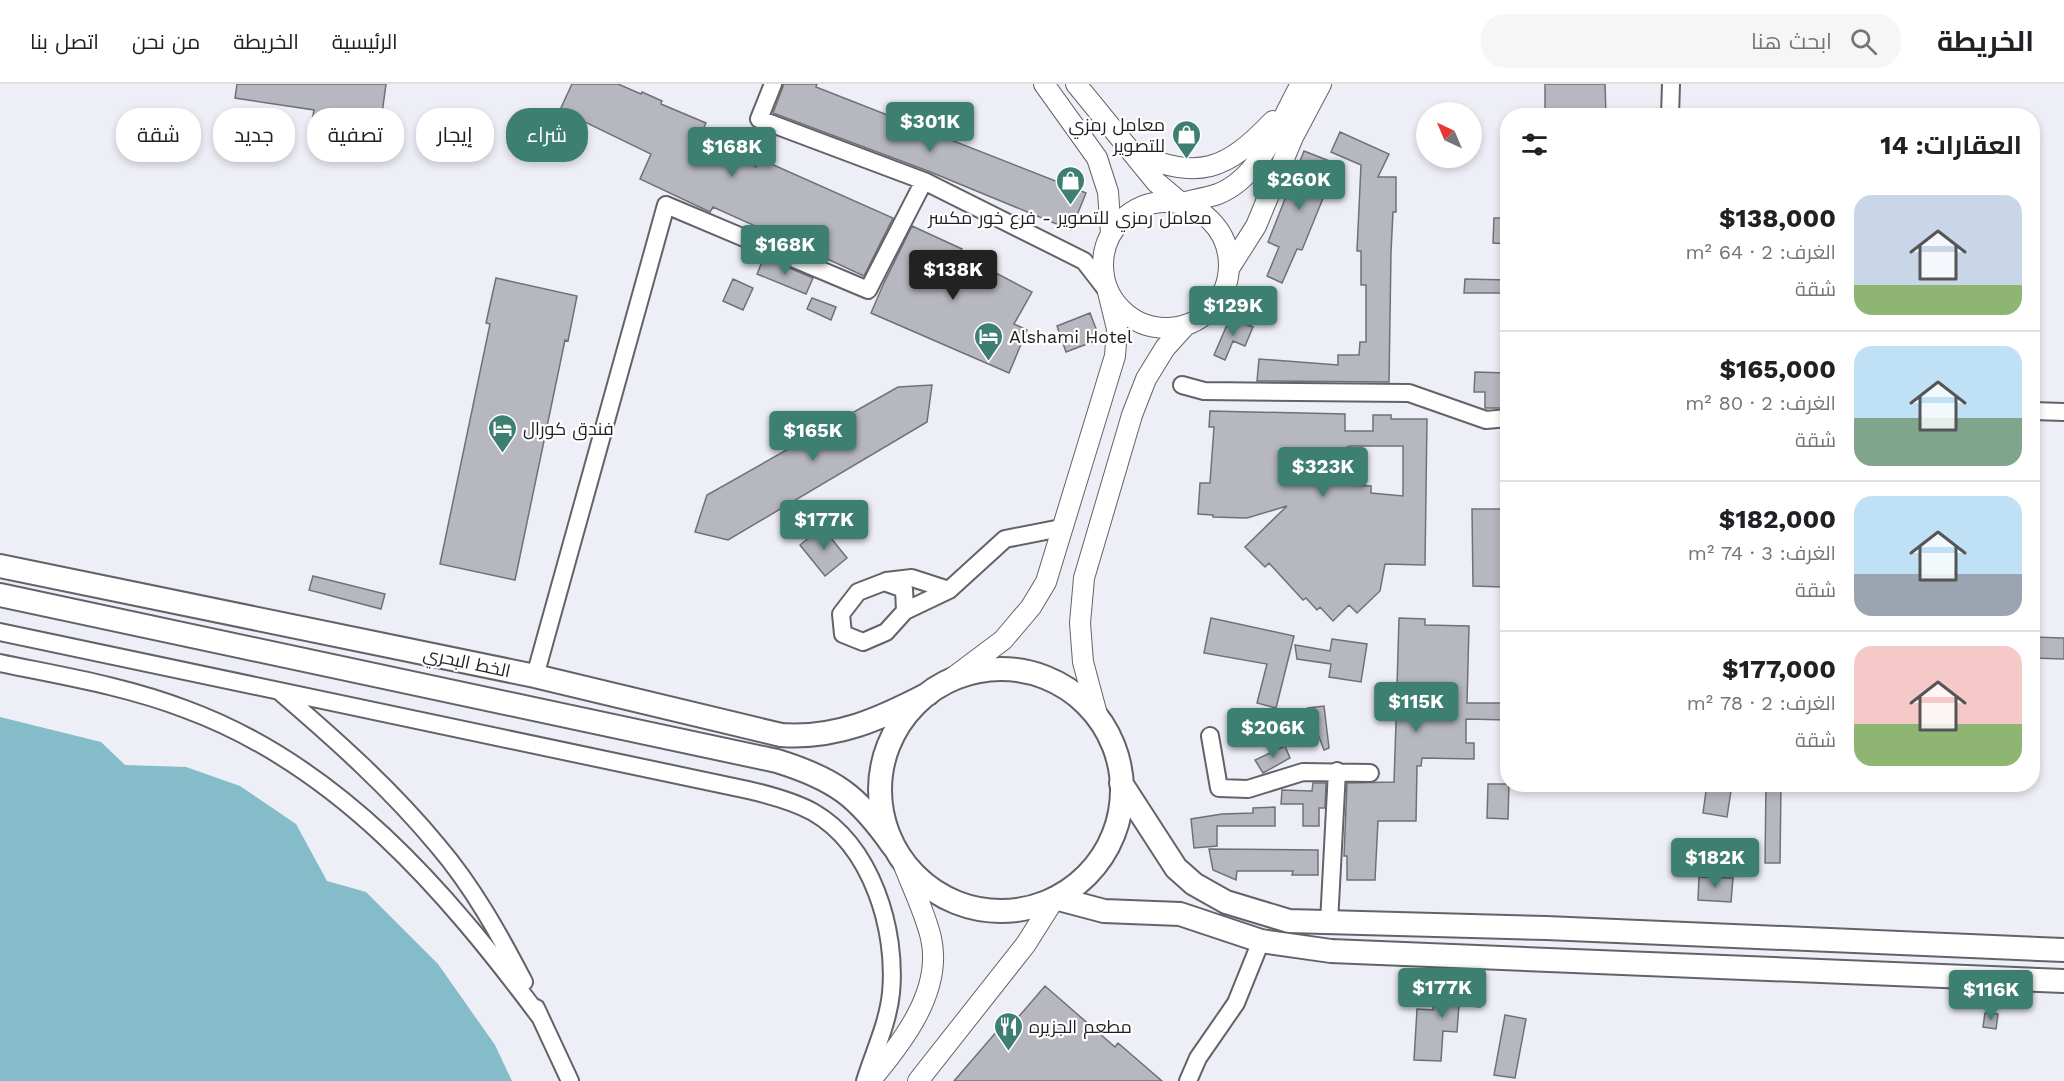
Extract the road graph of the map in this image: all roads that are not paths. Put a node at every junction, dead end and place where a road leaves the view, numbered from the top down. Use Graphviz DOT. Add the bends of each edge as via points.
graph roads {
  1 [pos="772,84"];
  2 [pos="1044,84"];
  3 [pos="1076,84"];
  4 [pos="1321,84"];
  5 [pos="1671,84"];
  6 [pos="1297,91"];
  7 [pos="1670,108"];
  8 [pos="1131,153"];
  9 [pos="924,180"];
  10 [pos="1181,203"];
  11 [pos="1111,234"];
  12 [pos="1230,267"];
  13 [pos="1108,292"];
  14 [pos="1185,326"];
  15 [pos="1182,385"];
  16 [pos="2040,411"];
  17 [pos="2064,412"];
  18 [pos="1500,419"];
  19 [pos="1061,528"];
  20 [pos="0,566"];
  21 [pos="884,582"];
  22 [pos="949,590"];
  23 [pos="0,595"];
  24 [pos="905,611"];
  25 [pos="0,632"];
  26 [pos="0,663"];
  27 [pos="535,676"];
  28 [pos="277,690"];
  29 [pos="935,690"];
  30 [pos="1098,718"];
  31 [pos="1210,736"];
  32 [pos="1337,771"];
  33 [pos="1370,773"];
  34 [pos="1121,783"];
  35 [pos="897,853"];
  36 [pos="1055,898"];
  37 [pos="1329,922"];
  38 [pos="1783,940"];
  39 [pos="1261,941"];
  40 [pos="2064,950"];
  41 [pos="1779,971"];
  42 [pos="2064,981"];
  43 [pos="540,1017"];
  44 [pos="570,1081"];
  45 [pos="865,1081"];
  46 [pos="870,1081"];
  47 [pos="918,1081"];
  48 [pos="1188,1081"];
  1 -- 9 [label="street" via="759,119"];
  2 -- 11 [label="main road" via="1096,158 1108,192"];
  3 -- 8 [label="main road"];
  4 -- 12 [label="main road" via="1293,137 1256,226"];
  5 -- 7 [label="street"];
  6 -- 8 [label="main road" via="1272,123 1228,160 1188,171"];
  6 -- 10 [label="main road" via="1278,129 1247,174 1219,193"];
  8 -- 10 [label="main road"];
  9 -- 13 [label="street" via="1084,261"];
  9 -- 27 [label="street" via="868,290 666,206"];
  10 -- 11 [label="main road" via="1147,205 1126,216"];
  10 -- 12 [label="main road" via="1203,213 1216,226 1225,242"];
  11 -- 13 [label="main road" via="1102,268"];
  12 -- 14 [label="main road" via="1217,303"];
  13 -- 14 [label="main road" via="1123,313 1140,323 1159,329"];
  13 -- 19 [label="main road" via="1118,329 1115,356"];
  14 -- 30 [label="main road" via="1165,348 1146,379 1128,426 1084,578 1080,623 1083,662"];
  15 -- 18 [label="street" via="1204,391 1409,393 1486,420"];
  16 -- 17 [label="street"];
  19 -- 22 [label="street" via="1005,539"];
  19 -- 29 [label="main road" via="1046,582 1031,607 1003,640"];
  20 -- 27 [label="highway, الخط البحري"];
  21 -- 22 [label="street" via="912,578"];
  21 -- 24 [label="street" via="904,589"];
  21 -- 24 [label="street" via="858,592 841,614 843,634 863,642 886,632"];
  22 -- 24 [label="street"];
  23 -- 35 [label="highway, الخط البحري" via="777,761 815,773 845,793 870,813"];
  25 -- 28 [label="street"];
  26 -- 43 [label="street" via="118,688 175,705 218,722 291,761 339,795 391,842 480,940"];
  27 -- 29 [label="highway, الخط البحري" via="801,737 860,727"];
  28 -- 43 [label="street" via="335,739 439,846 495,927"];
  28 -- 45 [label="street" via="748,790 814,813 835,830 865,869 879,900 889,940 891,996"];
  29 -- 30 [label="highway, الخط البحري" via="975,673 1010,670 1043,677 1066,689"];
  29 -- 35 [label="highway" via="900,725 883,764 882,814"];
  30 -- 34 [label="highway" via="1114,749"];
  31 -- 32 [label="street" via="1219,788 1248,789 1295,774"];
  32 -- 33 [label="street"];
  32 -- 37 [label="street"];
  34 -- 36 [label="highway, الخط البحري" via="1118,818 1105,850 1084,878"];
  34 -- 37 [label="highway" via="1176,868 1194,884 1257,913 1289,921"];
  35 -- 36 [label="highway, الخط البحري" via="912,873 939,895 971,908 1005,911"];
  35 -- 46 [label="main road" via="931,937 933,960 924,998 903,1042"];
  36 -- 39 [label="highway" via="1104,911 1180,914"];
  36 -- 47 [label="main road" via="1026,944"];
  37 -- 38 [label="highway"];
  38 -- 40 [label="highway"];
  38 -- 41 [label="highway"];
  39 -- 41 [label="highway" via="1331,951"];
  39 -- 48 [label="street" via="1236,1003 1198,1058"];
  41 -- 42 [label="highway"];
  43 -- 44 [label="street"];
}
